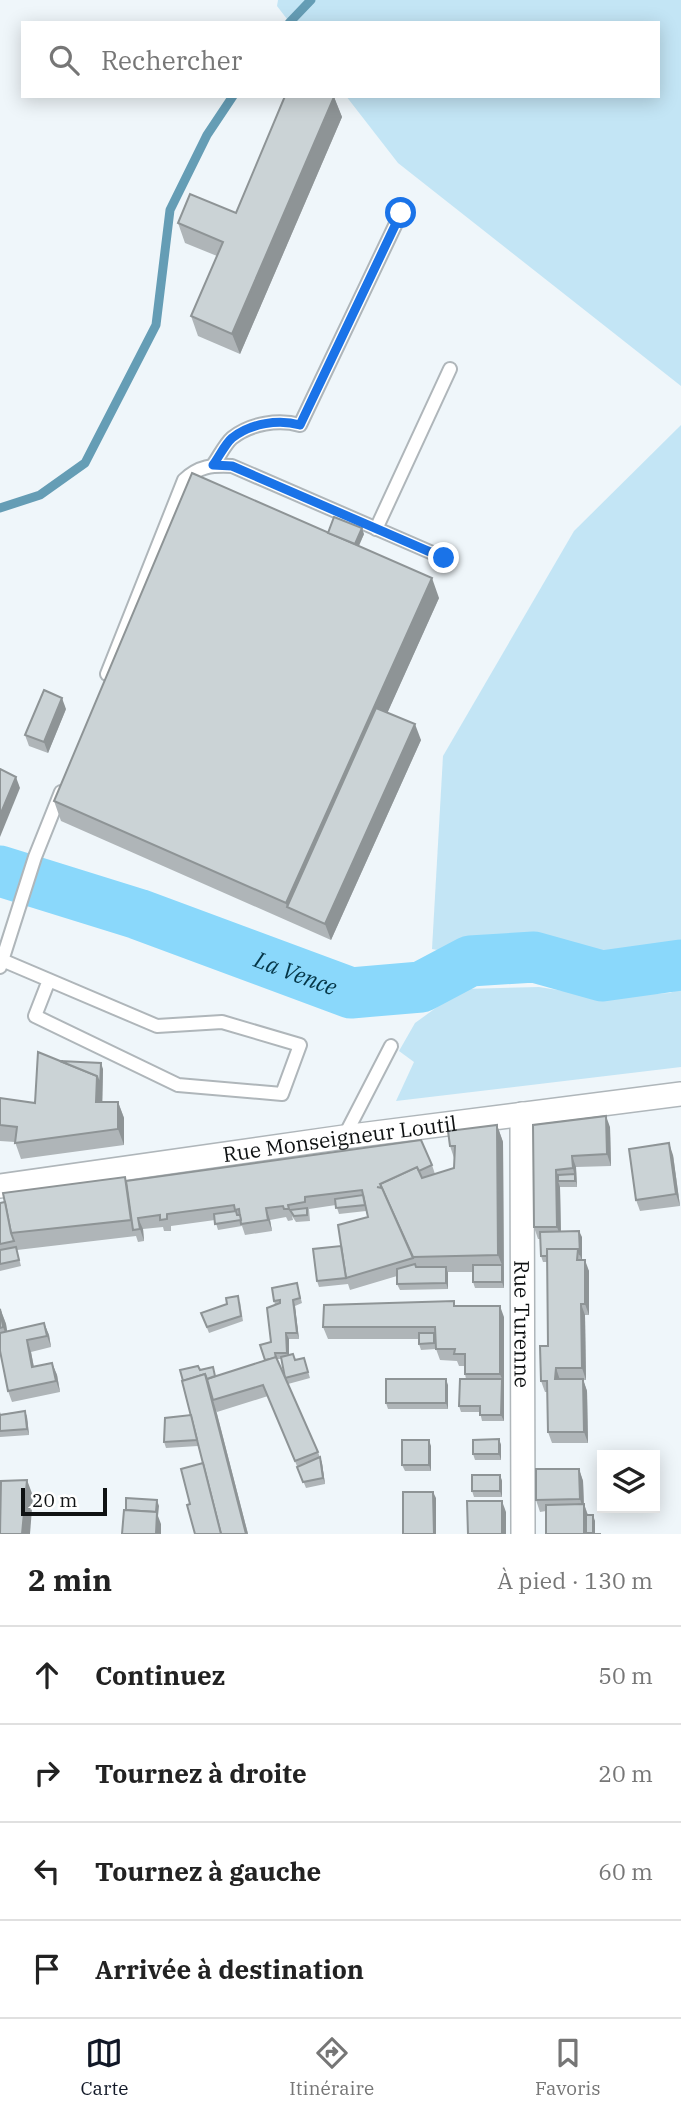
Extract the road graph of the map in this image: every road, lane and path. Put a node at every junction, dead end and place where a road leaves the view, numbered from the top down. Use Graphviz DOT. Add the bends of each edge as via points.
graph roads {
  1 [pos="401,213"];
  2 [pos="450,369"];
  3 [pos="213,465"];
  4 [pos="376,529"];
  5 [pos="444,558"];
  6 [pos="102,688"];
  7 [pos="66,779"];
  8 [pos="1,964"];
  9 [pos="49,980"];
  10 [pos="391,1046"];
  11 [pos="681,1094"];
  12 [pos="522,1114"];
  13 [pos="344,1137"];
  14 [pos="0,1186"];
  15 [pos="523,1534"];
  1 -- 3 [label="lane" via="300,425 284,421 256,426 232,439"];
  2 -- 4 [label="lane"];
  3 -- 4 [label="lane" via="232,466"];
  3 -- 6 [label="lane" via="184,480"];
  4 -- 5 [label="lane"];
  7 -- 8 [label="lane"];
  8 -- 9 [label="lane"];
  9 -- 9 [label="lane" via="157,1026 222,1022 300,1045 282,1094 178,1085 35,1016"];
  10 -- 13 [label="lane"];
  11 -- 12 [label="street, Rue Monseigneur Loutil"];
  12 -- 13 [label="street, Rue Monseigneur Loutil"];
  12 -- 15 [label="street, Rue Turenne"];
  13 -- 14 [label="street, Rue Monseigneur Loutil"];
}
